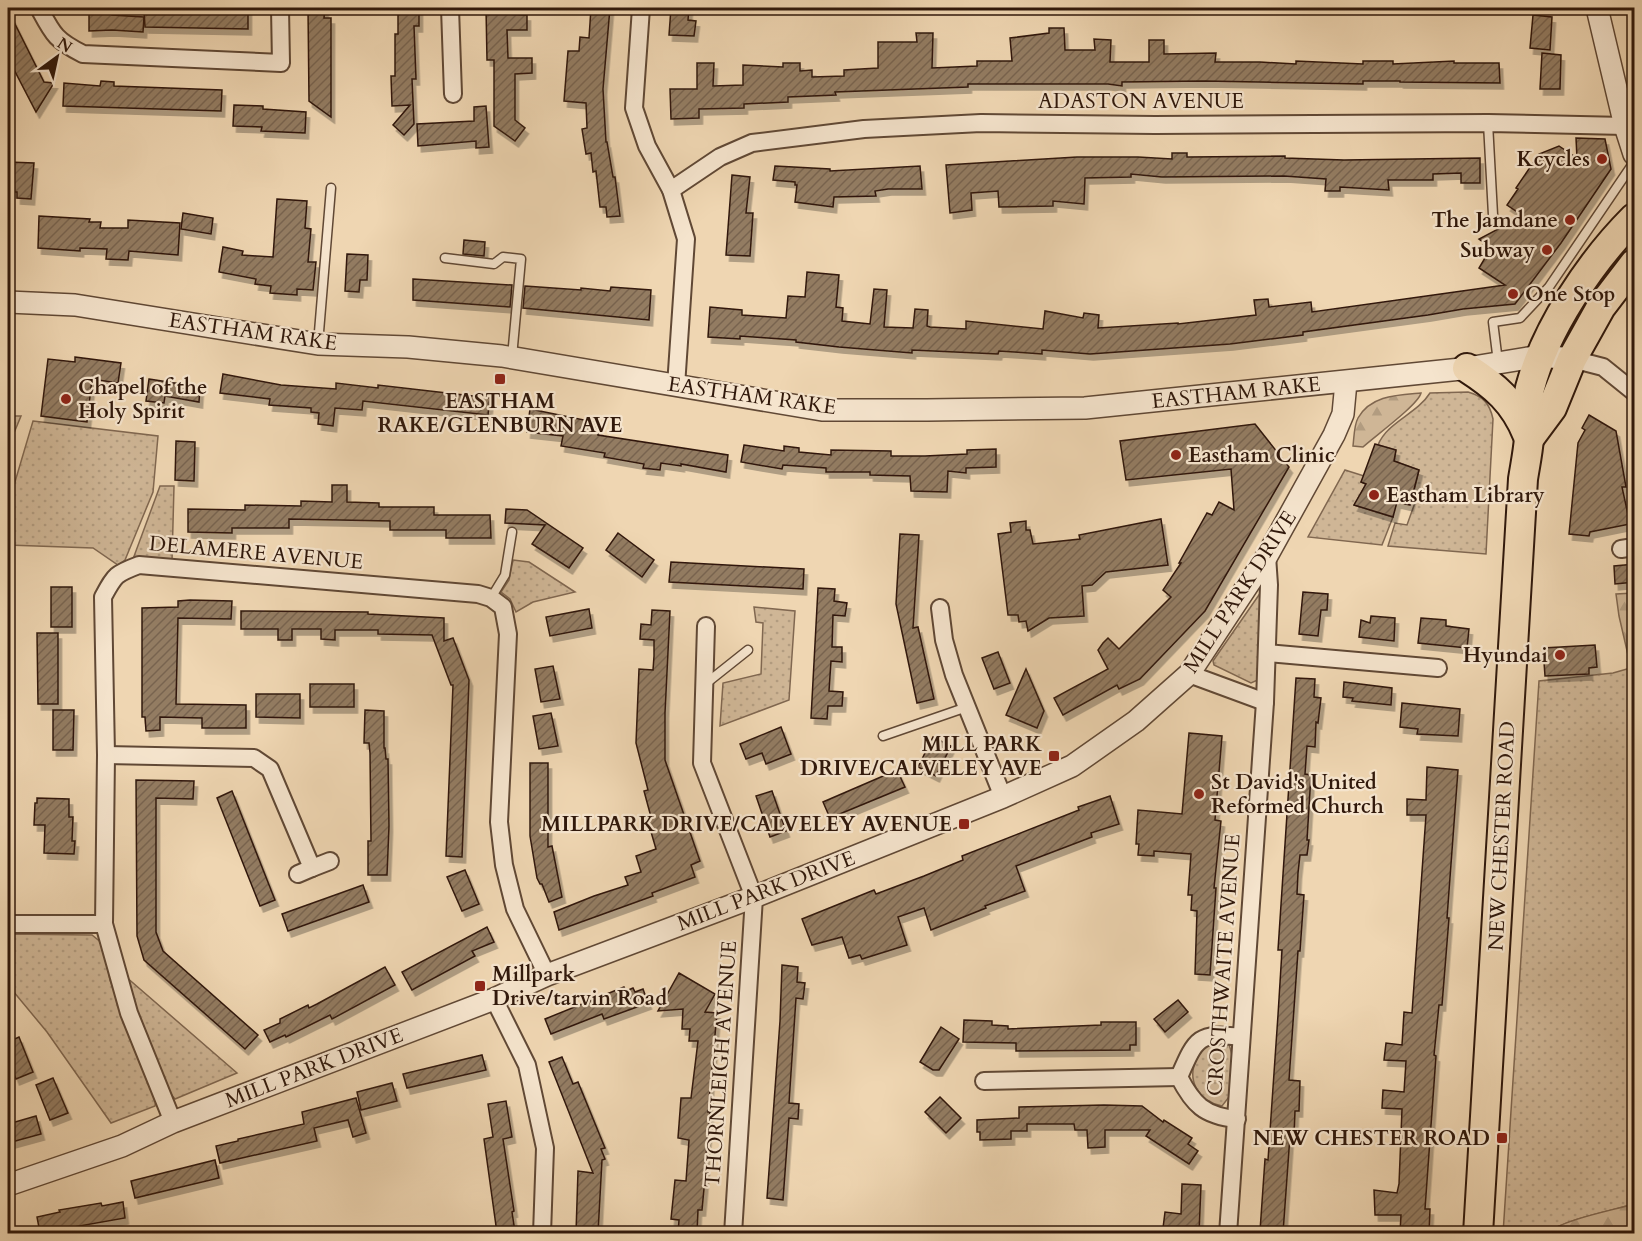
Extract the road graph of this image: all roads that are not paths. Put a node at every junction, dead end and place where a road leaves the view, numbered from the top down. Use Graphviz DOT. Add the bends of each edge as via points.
graph roads {
  1 [pos="39,8"];
  2 [pos="280,8"];
  3 [pos="450,8"];
  4 [pos="641,8"];
  5 [pos="1597,8"];
  6 [pos="453,94"];
  7 [pos="1488,123"];
  8 [pos="1632,145"];
  9 [pos="331,188"];
  10 [pos="671,190"];
  11 [pos="1493,215"];
  12 [pos="1635,218"];
  13 [pos="445,258"];
  14 [pos="1635,264"];
  15 [pos="8,302"];
  16 [pos="318,344"];
  17 [pos="1541,356"];
  18 [pos="512,358"];
  19 [pos="1572,359"];
  20 [pos="1498,363"];
  21 [pos="1467,368"];
  22 [pos="1346,382"];
  23 [pos="675,386"];
  24 [pos="1635,392"];
  25 [pos="1528,439"];
  26 [pos="512,532"];
  27 [pos="1267,556"];
  28 [pos="491,598"];
  29 [pos="940,608"];
  30 [pos="706,626"];
  31 [pos="748,650"];
  32 [pos="1268,653"];
  33 [pos="1438,668"];
  34 [pos="1189,674"];
  35 [pos="704,686"];
  36 [pos="1265,702"];
  37 [pos="967,707"];
  38 [pos="883,736"];
  39 [pos="106,755"];
  40 [pos="1003,796"];
  41 [pos="330,861"];
  42 [pos="754,897"];
  43 [pos="8,924"];
  44 [pos="104,924"];
  45 [pos="547,975"];
  46 [pos="494,999"];
  47 [pos="1241,1037"];
  48 [pos="1179,1077"];
  49 [pos="984,1081"];
  50 [pos="1236,1119"];
  51 [pos="173,1122"];
  52 [pos="8,1185"];
  53 [pos="542,1233"];
  54 [pos="733,1233"];
  55 [pos="1228,1233"];
  56 [pos="1478,1233"];
  1 -- 2 [label="street" via="54,35 83,54 281,63"];
  3 -- 6 [label="street"];
  4 -- 10 [label="street" via="634,108 647,146"];
  5 -- 8 [label="street"];
  7 -- 8 [label="street, ADASTON AVENUE"];
  7 -- 10 [label="street, ADASTON AVENUE" via="981,123 864,129 752,142 720,157"];
  7 -- 11 [label="lane"];
  8 -- 20 [label="lane" via="1549,287 1520,318 1493,322"];
  9 -- 16 [label="lane"];
  10 -- 23 [label="street" via="686,239"];
  12 -- 17 [label="highway, NEW CHESTER ROAD" via="1595,264"];
  13 -- 18 [label="lane" via="494,264 503,257 521,259"];
  14 -- 19 [label="highway" via="1601,307"];
  15 -- 16 [label="street, EASTHAM RAKE" via="75,305"];
  16 -- 18 [label="street, EASTHAM RAKE" via="408,347"];
  17 -- 19 [label="street, EASTHAM RAKE"];
  17 -- 20 [label="street, EASTHAM RAKE"];
  17 -- 25 [label="highway, NEW CHESTER ROAD" via="1528,396"];
  18 -- 23 [label="street, EASTHAM RAKE"];
  19 -- 24 [label="street" via="1603,367"];
  19 -- 25 [label="highway" via="1552,408"];
  20 -- 21 [label="street, EASTHAM RAKE"];
  21 -- 22 [label="street, EASTHAM RAKE"];
  21 -- 25 [label="highway" via="1502,394 1520,417"];
  22 -- 23 [label="street, EASTHAM RAKE" via="1085,408 927,410 822,410"];
  22 -- 27 [label="street, MILL PARK DRIVE" via="1343,414 1334,435"];
  25 -- 56 [label="highway, NEW CHESTER ROAD"];
  26 -- 28 [label="lane" via="505,575"];
  27 -- 32 [label="street, CROSTHWAITE AVENUE"];
  27 -- 34 [label="street, MILL PARK DRIVE"];
  28 -- 39 [label="street, DELAMERE AVENUE" via="139,565 120,572 103,597"];
  28 -- 45 [label="street" via="503,607 508,634 499,822 504,865 515,909"];
  29 -- 37 [label="street" via="944,640"];
  30 -- 35 [label="street"];
  31 -- 35 [label="lane"];
  32 -- 33 [label="street"];
  32 -- 36 [label="street, CROSTHWAITE AVENUE"];
  34 -- 36 [label="street"];
  34 -- 40 [label="street, MILL PARK DRIVE" via="1136,721 1072,766"];
  35 -- 42 [label="street" via="702,763"];
  36 -- 47 [label="street, CROSTHWAITE AVENUE"];
  37 -- 38 [label="lane"];
  37 -- 40 [label="street"];
  39 -- 41 [label="street" via="254,758 270,769 305,871"];
  39 -- 44 [label="street, DELAMERE AVENUE"];
  40 -- 42 [label="street, MILL PARK DRIVE"];
  42 -- 45 [label="street, MILL PARK DRIVE"];
  42 -- 54 [label="street, THORNLEIGH AVENUE"];
  43 -- 44 [label="street"];
  44 -- 51 [label="street, DELAMERE AVENUE" via="129,1013"];
  45 -- 46 [label="street, MILL PARK DRIVE"];
  46 -- 51 [label="street, MILL PARK DRIVE"];
  46 -- 53 [label="street" via="527,1065 545,1148"];
  47 -- 48 [label="street" via="1216,1034 1201,1040 1191,1050"];
  47 -- 50 [label="street, CROSTHWAITE AVENUE"];
  48 -- 49 [label="street"];
  48 -- 50 [label="street" via="1198,1107"];
  50 -- 55 [label="street, CROSTHWAITE AVENUE"];
  51 -- 52 [label="street, MILL PARK DRIVE" via="122,1146"];
}
